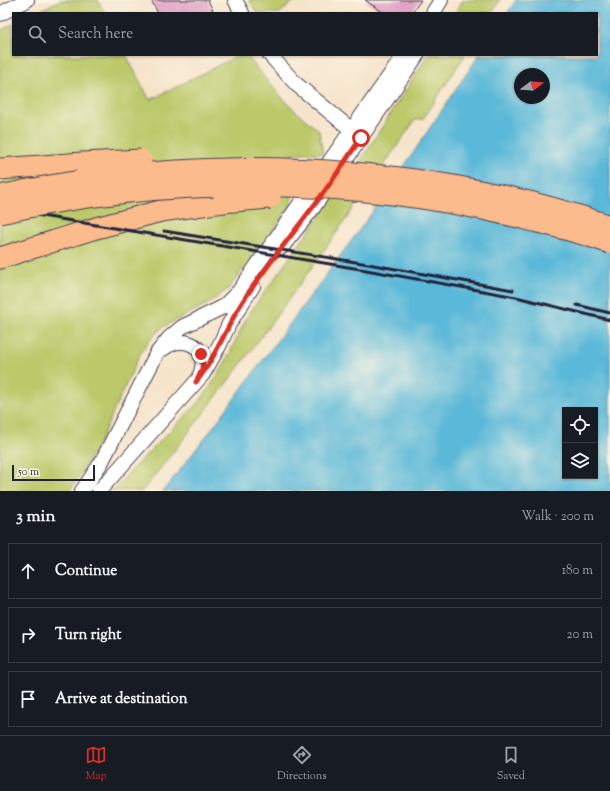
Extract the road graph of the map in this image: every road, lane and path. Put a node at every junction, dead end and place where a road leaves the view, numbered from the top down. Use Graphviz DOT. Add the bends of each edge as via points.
graph roads {
  1 [pos="27,0"];
  2 [pos="235,0"];
  3 [pos="441,0"];
  4 [pos="452,0"];
  5 [pos="241,12"];
  6 [pos="434,12"];
  7 [pos="445,12"];
  8 [pos="0,14"];
  9 [pos="271,56"];
  10 [pos="403,56"];
  11 [pos="416,56"];
  12 [pos="356,134"];
  13 [pos="0,169"];
  14 [pos="0,196"];
  15 [pos="458,204"];
  16 [pos="546,206"];
  17 [pos="0,213"];
  18 [pos="610,226"];
  19 [pos="610,243"];
  20 [pos="0,258"];
  21 [pos="157,353"];
  22 [pos="196,382"];
  23 [pos="82,491"];
  24 [pos="99,491"];
  1 -- 8 [label="street"];
  2 -- 5 [label="street"];
  3 -- 6 [label="street"];
  4 -- 7 [label="street"];
  9 -- 12 [label="street" via="296,84"];
  10 -- 12 [label="street"];
  11 -- 12 [label="street"];
  12 -- 21 [label="street" via="240,291 223,307 182,327"];
  12 -- 22 [label="street" via="313,208 243,301 209,365"];
  13 -- 16 [label="highway, bridge" via="203,159 358,164 478,182"];
  14 -- 16 [label="highway, bridge" via="47,186 136,174 267,169 416,180"];
  15 -- 17 [label="highway, bridge" via="411,196 332,188 222,186 181,187 113,194"];
  15 -- 19 [label="highway, bridge" via="547,224"];
  15 -- 20 [label="highway, bridge" via="401,204 290,198 252,199 190,206 131,218"];
  16 -- 18 [label="highway, bridge"];
  21 -- 22 [label="street" via="175,342 186,341 197,347 203,363"];
  21 -- 23 [label="street" via="101,463"];
  22 -- 24 [label="street"];
}
